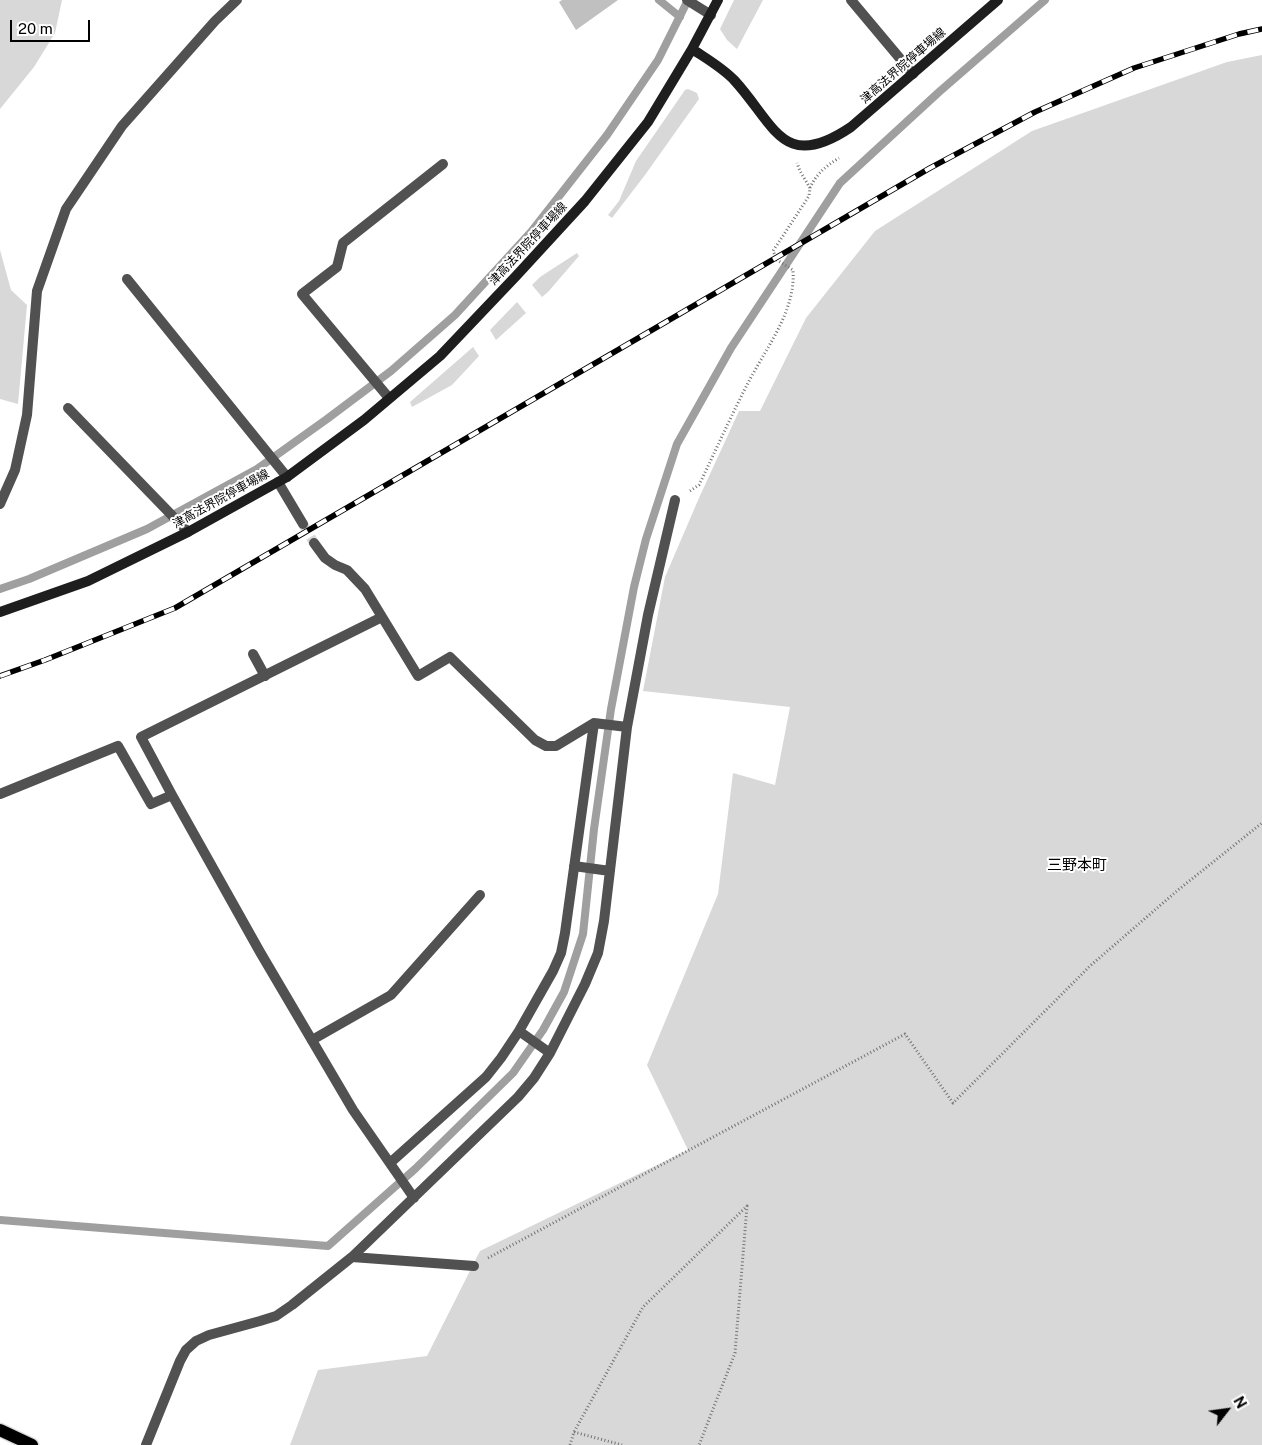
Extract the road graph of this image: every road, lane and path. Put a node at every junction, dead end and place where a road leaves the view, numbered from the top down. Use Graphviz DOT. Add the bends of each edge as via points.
graph roads {
  1 [pos="236,0"];
  2 [pos="718,0"];
  3 [pos="851,0"];
  4 [pos="998,0"];
  5 [pos="691,2"];
  6 [pos="711,14"];
  7 [pos="692,49"];
  8 [pos="913,74"];
  9 [pos="790,143"];
  10 [pos="443,164"];
  11 [pos="126,279"];
  12 [pos="389,398"];
  13 [pos="68,408"];
  14 [pos="282,479"];
  15 [pos="675,500"];
  16 [pos="0,504"];
  17 [pos="303,524"];
  18 [pos="188,532"];
  19 [pos="314,543"];
  20 [pos="0,612"];
  21 [pos="382,617"];
  22 [pos="253,654"];
  23 [pos="265,676"];
  24 [pos="596,723"];
  25 [pos="625,726"];
  26 [pos="0,794"];
  27 [pos="172,795"];
  28 [pos="1262,823"];
  29 [pos="575,866"];
  30 [pos="608,871"];
  31 [pos="480,895"];
  32 [pos="521,1033"];
  33 [pos="312,1040"];
  34 [pos="548,1051"];
  35 [pos="392,1166"];
  36 [pos="412,1195"];
  37 [pos="352,1257"];
  38 [pos="474,1266"];
  39 [pos="0,1430"];
  40 [pos="574,1432"];
  41 [pos="32,1445"];
  42 [pos="146,1445"];
  43 [pos="570,1445"];
  44 [pos="622,1445"];
  45 [pos="698,1445"];
  1 -- 16 [label="street" via="122,126 66,209 37,291 27,415 15,470"];
  2 -- 6 [label="main road, 津高法界院停車場線"];
  3 -- 8 [label="street"];
  4 -- 8 [label="main road, 津高法界院停車場線"];
  5 -- 6 [label="street"];
  6 -- 7 [label="main road, 津高法界院停車場線"];
  7 -- 9 [label="main road" via="734,80 779,136"];
  7 -- 12 [label="main road, 津高法界院停車場線" via="648,122 584,201 440,356"];
  8 -- 9 [label="main road, 津高法界院停車場線" via="836,137 805,146"];
  9 -- 15 [label="path" via="810,188 809,196 773,251 777,260 793,270 787,313 747,385 699,485"];
  10 -- 12 [label="street" via="343,243 337,267 302,294"];
  11 -- 14 [label="street" via="277,465"];
  12 -- 14 [label="main road, 津高法界院停車場線"];
  13 -- 18 [label="street"];
  14 -- 17 [label="street"];
  14 -- 18 [label="main road, 津高法界院停車場線"];
  15 -- 25 [label="street"];
  18 -- 20 [label="main road, 津高法界院停車場線" via="88,581"];
  19 -- 21 [label="street" via="325,558 347,570 365,589"];
  21 -- 23 [label="street"];
  21 -- 24 [label="street" via="418,676 450,657 535,740 546,746 561,744"];
  22 -- 23 [label="street"];
  23 -- 27 [label="street" via="141,737"];
  24 -- 25 [label="street"];
  24 -- 29 [label="street"];
  25 -- 30 [label="street"];
  26 -- 27 [label="street" via="118,746 151,804"];
  27 -- 33 [label="street"];
  28 -- 38 [label="path" via="1090,966 953,1102 905,1034"];
  29 -- 30 [label="street"];
  29 -- 32 [label="street" via="560,953"];
  30 -- 34 [label="street" via="598,953 585,984"];
  31 -- 33 [label="street" via="391,994"];
  32 -- 34 [label="street"];
  32 -- 35 [label="street" via="486,1077"];
  33 -- 35 [label="street"];
  34 -- 36 [label="street" via="534,1078 518,1097"];
  35 -- 36 [label="street"];
  36 -- 37 [label="street"];
  37 -- 38 [label="street"];
  37 -- 42 [label="street" via="276,1316 209,1335 186,1350"];
  39 -- 41 [label="main road"];
  40 -- 43 [label="path"];
  40 -- 44 [label="path"];
  40 -- 45 [label="path" via="643,1307 747,1206 735,1352"];
}
